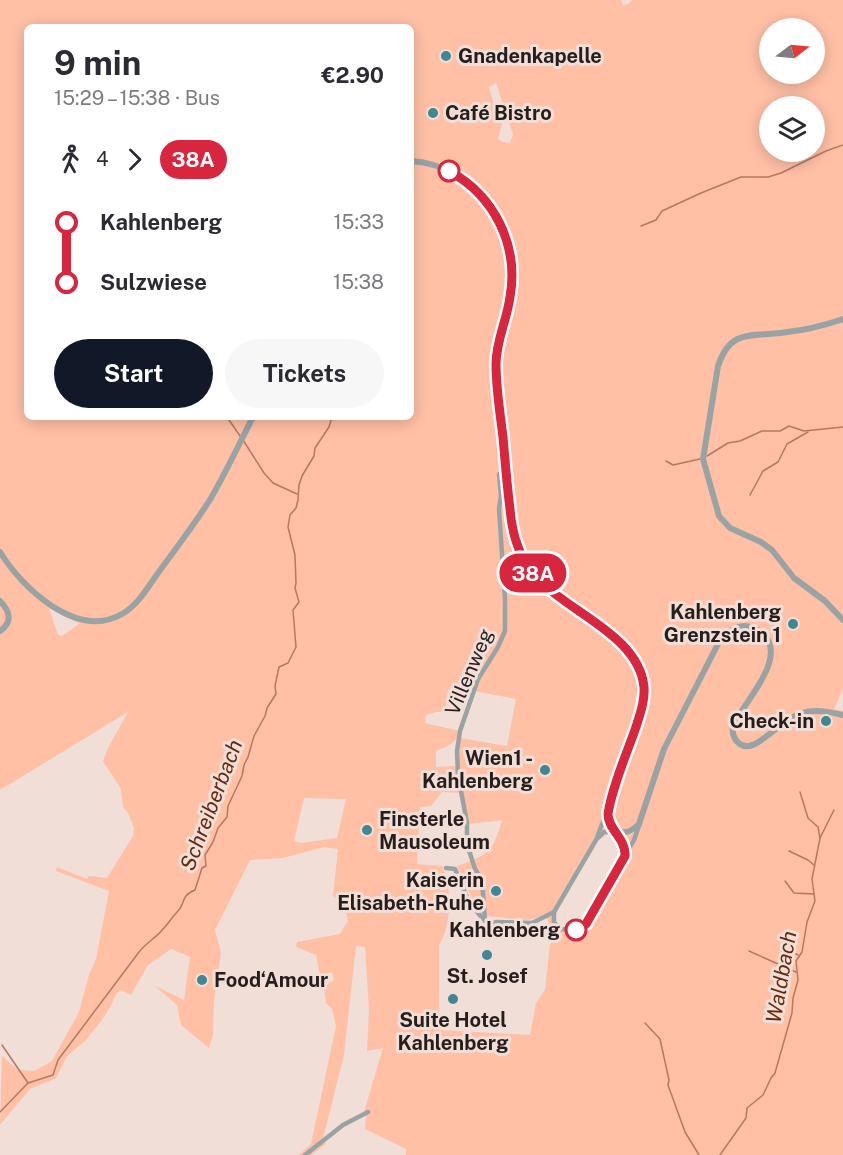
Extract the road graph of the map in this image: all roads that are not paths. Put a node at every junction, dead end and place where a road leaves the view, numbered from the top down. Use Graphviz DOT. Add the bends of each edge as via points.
graph roads {
  1 [pos="414,162"];
  2 [pos="843,319"];
  3 [pos="251,420"];
  4 [pos="506,473"];
  5 [pos="0,552"];
  6 [pos="0,602"];
  7 [pos="843,620"];
  8 [pos="0,630"];
  9 [pos="843,715"];
  10 [pos="610,803"];
  11 [pos="641,820"];
  12 [pos="617,831"];
  13 [pos="596,840"];
  14 [pos="625,856"];
  15 [pos="446,868"];
  16 [pos="554,912"];
  17 [pos="485,921"];
  18 [pos="490,925"];
  19 [pos="568,931"];
  20 [pos="368,1112"];
  21 [pos="305,1155"];
  1 -- 4 [label="street" via="449,171 474,188 497,216 507,238 512,282 496,362"];
  2 -- 7 [label="street" via="790,332 746,334 730,344 718,366 703,458 711,492 725,524 772,550 794,578"];
  3 -- 5 [label="street" via="208,503 127,611 107,620 89,621 61,611 14,572"];
  4 -- 10 [label="street" via="512,529 528,567 545,586 624,646 641,674 641,708"];
  4 -- 17 [label="street, Villenweg" via="499,474 505,631 479,676 457,751 467,844 482,880"];
  6 -- 8 [label="street" via="9,617 7,626"];
  9 -- 11 [label="street" via="805,712 755,744 739,744 733,736 733,726 769,666 772,651 767,638 755,628 731,630 719,642 664,749"];
  10 -- 12 [label="street" via="608,820"];
  10 -- 13 [label="street"];
  11 -- 12 [label="street" via="632,830"];
  11 -- 14 [label="street"];
  12 -- 13 [label="street" via="604,832"];
  12 -- 14 [label="street"];
  13 -- 16 [label="street"];
  14 -- 19 [label="street" via="586,924"];
  15 -- 17 [label="street" via="455,869 469,902"];
  16 -- 18 [label="street" via="532,923"];
  16 -- 19 [label="street" via="556,925"];
  17 -- 18 [label="street"];
  18 -- 19 [label="street" via="491,931 509,934 538,929"];
  20 -- 21 [label="street" via="347,1122"];
}
